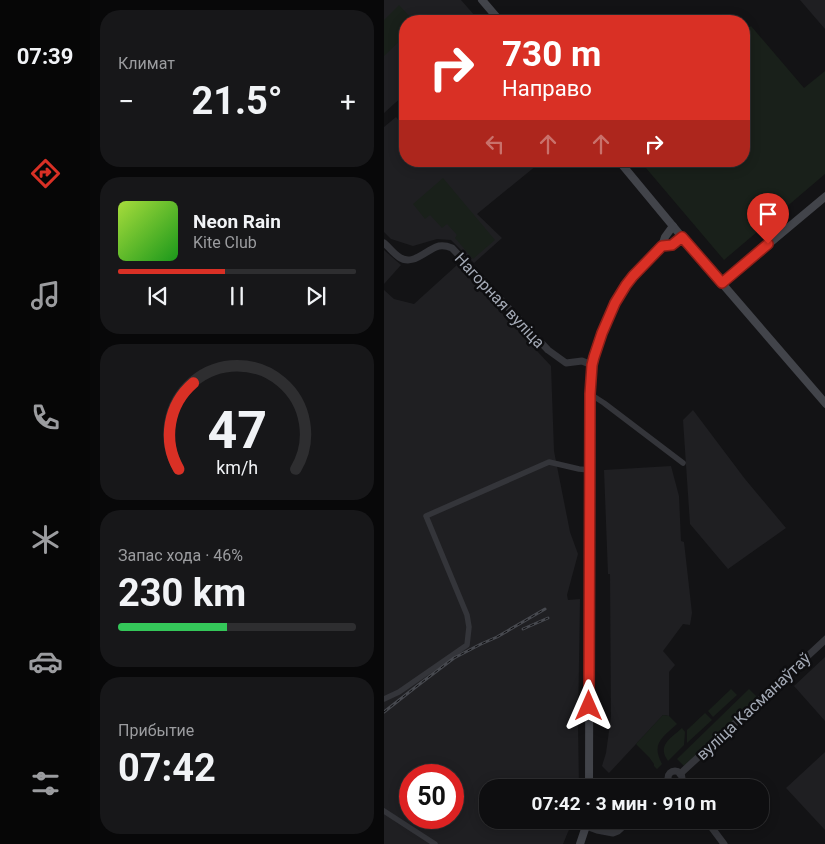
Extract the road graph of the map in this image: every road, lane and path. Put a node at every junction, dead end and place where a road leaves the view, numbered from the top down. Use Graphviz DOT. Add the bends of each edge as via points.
graph roads {
  1 [pos="482,0"];
  2 [pos="495,15"];
  3 [pos="624,167"];
  4 [pos="825,196"];
  5 [pos="673,226"];
  6 [pos="682,237"];
  7 [pos="384,243"];
  8 [pos="662,246"];
  9 [pos="722,283"];
  10 [pos="592,365"];
  11 [pos="590,394"];
  12 [pos="825,404"];
  13 [pos="683,463"];
  14 [pos="590,470"];
  15 [pos="825,639"];
  16 [pos="384,699"];
  17 [pos="680,774"];
  18 [pos="589,779"];
  19 [pos="668,779"];
  20 [pos="682,779"];
  21 [pos="384,811"];
  22 [pos="584,829"];
  23 [pos="595,829"];
  24 [pos="620,829"];
  25 [pos="713,829"];
  26 [pos="435,844"];
  27 [pos="580,844"];
  28 [pos="724,844"];
  1 -- 2 [label="main road"];
  3 -- 5 [label="main road"];
  4 -- 9 [label="main road"];
  5 -- 6 [label="main road"];
  5 -- 8 [label="main road"];
  6 -- 8 [label="main road" via="672,245"];
  6 -- 9 [label="main road"];
  7 -- 10 [label="street, Нагорная вуліца" via="404,259 415,259 437,247 452,248 548,350 566,363 582,361"];
  8 -- 10 [label="main road" via="633,276 615,303"];
  9 -- 12 [label="main road"];
  10 -- 11 [label="main road"];
  11 -- 13 [label="street"];
  11 -- 14 [label="main road"];
  14 -- 16 [label="street" via="549,462 426,516 467,615 467,645"];
  14 -- 18 [label="main road"];
  15 -- 17 [label="street, вуліца Касманаўтаў"];
  17 -- 19 [label="street" via="670,772"];
  17 -- 20 [label="street"];
  21 -- 26 [label="street"];
  22 -- 27 [label="main road"];
  23 -- 24 [label="street" via="613,833"];
  25 -- 28 [label="street"];
}
